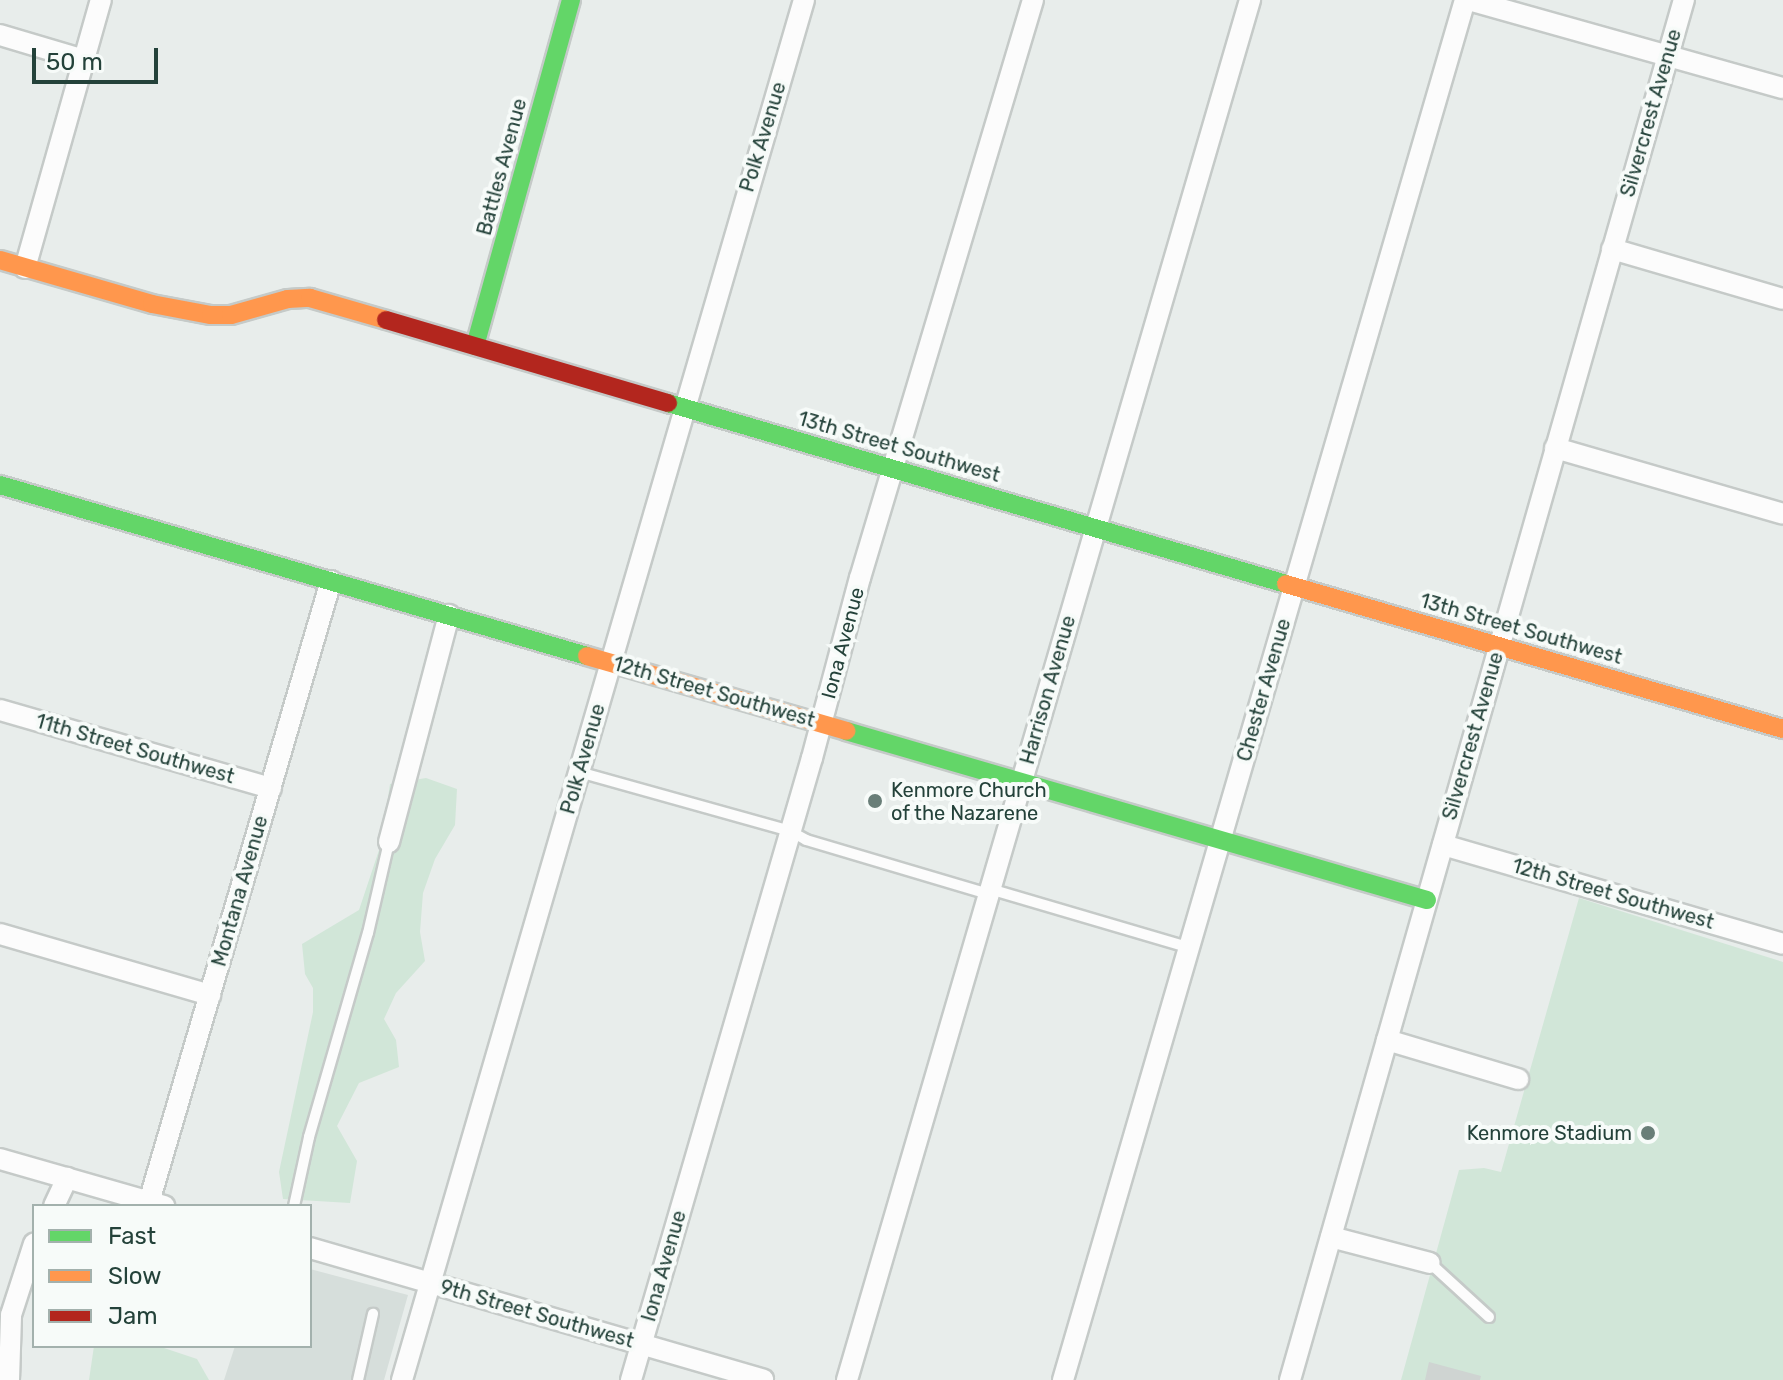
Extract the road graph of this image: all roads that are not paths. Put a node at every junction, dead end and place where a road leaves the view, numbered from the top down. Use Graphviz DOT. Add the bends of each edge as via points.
graph roads {
  1 [pos="101,0"];
  2 [pos="571,0"];
  3 [pos="804,0"];
  4 [pos="1033,0"];
  5 [pos="1250,0"];
  6 [pos="1467,0"];
  7 [pos="1684,0"];
  8 [pos="0,35"];
  9 [pos="1668,57"];
  10 [pos="84,60"];
  11 [pos="1783,88"];
  12 [pos="1612,249"];
  13 [pos="0,260"];
  14 [pos="25,268"];
  15 [pos="1783,299"];
  16 [pos="475,346"];
  17 [pos="685,408"];
  18 [pos="1555,448"];
  19 [pos="895,469"];
  20 [pos="0,485"];
  21 [pos="1783,514"];
  22 [pos="1096,528"];
  23 [pos="331,581"];
  24 [pos="1294,587"];
  25 [pos="449,615"];
  26 [pos="1499,644"];
  27 [pos="611,662"];
  28 [pos="0,710"];
  29 [pos="821,723"];
  30 [pos="1783,729"];
  31 [pos="579,772"];
  32 [pos="1021,782"];
  33 [pos="271,788"];
  34 [pos="790,831"];
  35 [pos="1221,841"];
  36 [pos="389,842"];
  37 [pos="1443,845"];
  38 [pos="989,892"];
  39 [pos="1427,900"];
  40 [pos="0,934"];
  41 [pos="1783,944"];
  42 [pos="1190,948"];
  43 [pos="210,995"];
  44 [pos="1387,1040"];
  45 [pos="1518,1079"];
  46 [pos="0,1159"];
  47 [pos="67,1178"];
  48 [pos="55,1204"];
  49 [pos="156,1204"];
  50 [pos="294,1204"];
  51 [pos="1331,1237"];
  52 [pos="312,1249"];
  53 [pos="32,1250"];
  54 [pos="1430,1263"];
  55 [pos="430,1283"];
  56 [pos="373,1314"];
  57 [pos="1489,1317"];
  58 [pos="641,1345"];
  59 [pos="9,1380"];
  60 [pos="358,1380"];
  61 [pos="402,1380"];
  62 [pos="631,1380"];
  63 [pos="763,1380"];
  64 [pos="847,1380"];
  65 [pos="1063,1380"];
  66 [pos="1290,1380"];
  1 -- 10 [label="street"];
  2 -- 16 [label="street, Battles Avenue"];
  3 -- 17 [label="street, Polk Avenue"];
  4 -- 19 [label="street, Iona Avenue"];
  5 -- 22 [label="street, Harrison Avenue"];
  6 -- 9 [label="street"];
  6 -- 24 [label="street, Chester Avenue"];
  7 -- 9 [label="street, Silvercrest Avenue"];
  8 -- 10 [label="street"];
  9 -- 11 [label="street"];
  9 -- 12 [label="street, Silvercrest Avenue"];
  10 -- 14 [label="street"];
  12 -- 15 [label="street"];
  12 -- 18 [label="street, Silvercrest Avenue"];
  13 -- 14 [label="street, 13th Street Southwest"];
  14 -- 16 [label="street, 13th Street Southwest" via="211,315 310,298"];
  16 -- 17 [label="street, 13th Street Southwest"];
  17 -- 19 [label="street, 13th Street Southwest"];
  17 -- 27 [label="street, Polk Avenue"];
  18 -- 21 [label="street"];
  18 -- 26 [label="street, Silvercrest Avenue"];
  19 -- 22 [label="street, 13th Street Southwest"];
  19 -- 29 [label="street, Iona Avenue"];
  20 -- 23 [label="street, 12th Street Southwest"];
  22 -- 24 [label="street, 13th Street Southwest"];
  22 -- 32 [label="street, Harrison Avenue"];
  23 -- 25 [label="street, 12th Street Southwest"];
  23 -- 33 [label="street, Montana Avenue"];
  24 -- 26 [label="street, 13th Street Southwest"];
  24 -- 35 [label="street, Chester Avenue"];
  25 -- 27 [label="street, 12th Street Southwest"];
  25 -- 36 [label="street"];
  26 -- 30 [label="street, 13th Street Southwest"];
  26 -- 37 [label="street, Silvercrest Avenue"];
  27 -- 29 [label="street, 12th Street Southwest"];
  27 -- 31 [label="street, Polk Avenue"];
  28 -- 33 [label="street, 11th Street Southwest"];
  29 -- 32 [label="street, 12th Street Southwest"];
  29 -- 34 [label="street, Iona Avenue"];
  31 -- 34 [label="lane"];
  31 -- 55 [label="street, Polk Avenue"];
  32 -- 35 [label="street, 12th Street Southwest"];
  32 -- 38 [label="street, Harrison Avenue"];
  33 -- 43 [label="street, Montana Avenue"];
  34 -- 38 [label="lane"];
  34 -- 58 [label="street, Iona Avenue"];
  35 -- 39 [label="street, 12th Street Southwest"];
  35 -- 42 [label="street, Chester Avenue"];
  36 -- 50 [label="lane"];
  37 -- 39 [label="street, Silvercrest Avenue"];
  37 -- 41 [label="street, 12th Street Southwest"];
  38 -- 42 [label="lane"];
  38 -- 64 [label="street, Harrison Avenue"];
  39 -- 44 [label="street, Silvercrest Avenue"];
  40 -- 43 [label="street"];
  42 -- 65 [label="street, Chester Avenue"];
  43 -- 49 [label="street, Montana Avenue"];
  44 -- 45 [label="street"];
  44 -- 51 [label="street, Silvercrest Avenue"];
  46 -- 47 [label="street"];
  47 -- 48 [label="street"];
  47 -- 49 [label="street"];
  51 -- 54 [label="street"];
  51 -- 66 [label="street, Silvercrest Avenue"];
  52 -- 55 [label="street, 9th Street Southwest"];
  53 -- 59 [label="street" via="11,1315"];
  54 -- 57 [label="lane"];
  55 -- 58 [label="street, 9th Street Southwest"];
  55 -- 61 [label="street, Polk Avenue"];
  56 -- 60 [label="lane"];
  58 -- 62 [label="street, Iona Avenue"];
  58 -- 63 [label="street, 9th Street Southwest"];
}
